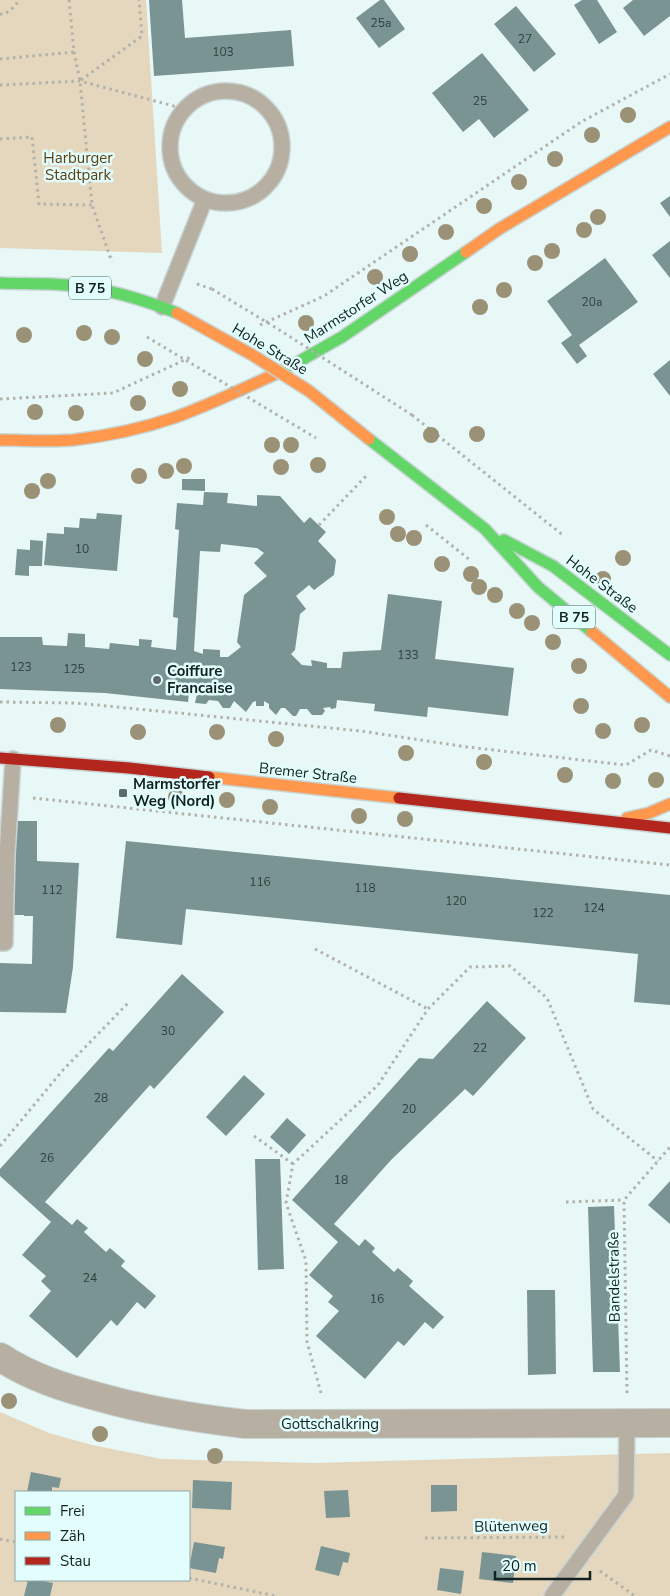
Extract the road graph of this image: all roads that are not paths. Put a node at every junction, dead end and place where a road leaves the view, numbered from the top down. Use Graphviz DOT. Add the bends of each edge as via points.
graph roads {
  1 [pos="670,127"];
  2 [pos="205,199"];
  3 [pos="0,283"];
  4 [pos="162,307"];
  5 [pos="0,440"];
  6 [pos="485,529"];
  7 [pos="670,655"];
  8 [pos="670,697"];
  9 [pos="6,759"];
  10 [pos="670,804"];
  11 [pos="613,821"];
  12 [pos="670,828"];
  13 [pos="4,855"];
  14 [pos="3,896"];
  15 [pos="0,943"];
  16 [pos="0,1357"];
  17 [pos="670,1423"];
  18 [pos="627,1424"];
  19 [pos="552,1596"];
  1 -- 5 [label="main road, Marmstorfer Weg" via="500,229 342,337 284,370 221,399 138,428 71,440"];
  2 -- 2 [label="lane" via="224,203 242,201 259,193 272,180 280,162 282,144 278,126 268,110 253,98 236,92 217,92 199,98 185,109 175,124 170,141 178,176 190,190"];
  2 -- 4 [label="lane"];
  3 -- 4 [label="main road, Hohe Straße / B 75" via="87,288 125,295"];
  4 -- 6 [label="main road, Hohe Straße / B 75, bridge" via="254,356 309,391"];
  6 -- 7 [label="main road, Hohe Straße / B 75" via="553,566"];
  6 -- 8 [label="main road, Hohe Straße / B 75" via="538,588"];
  9 -- 11 [label="main road, Bremer Straße" via="129,768"];
  9 -- 13 [label="lane" via="10,795"];
  10 -- 11 [label="main road, Bremer Straße" via="642,816"];
  11 -- 12 [label="main road, Bremer Straße"];
  13 -- 14 [label="lane"];
  14 -- 15 [label="lane" via="5,943"];
  16 -- 18 [label="street, Gottschalkring" via="63,1387 135,1407 189,1418 245,1424"];
  17 -- 18 [label="street, Gottschalkring"];
  18 -- 19 [label="lane" via="626,1495"];
}
